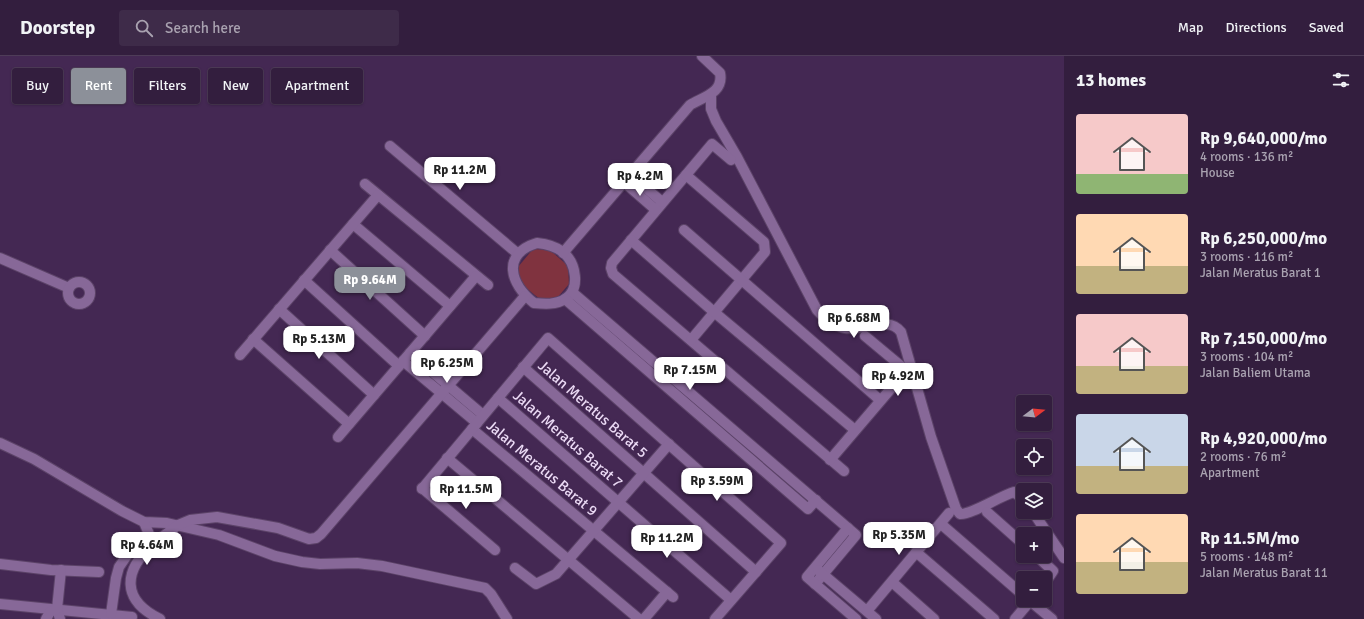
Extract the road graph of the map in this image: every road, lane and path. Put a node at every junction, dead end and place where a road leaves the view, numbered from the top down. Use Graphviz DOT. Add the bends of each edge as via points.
graph roads {
  1 [pos="702,56"];
  2 [pos="711,95"];
  3 [pos="390,146"];
  4 [pos="730,160"];
  5 [pos="686,175"];
  6 [pos="628,179"];
  7 [pos="365,184"];
  8 [pos="378,195"];
  9 [pos="659,206"];
  10 [pos="353,224"];
  11 [pos="684,230"];
  12 [pos="631,240"];
  13 [pos="330,250"];
  14 [pos="563,252"];
  15 [pos="517,253"];
  16 [pos="0,258"];
  17 [pos="476,276"];
  18 [pos="304,280"];
  19 [pos="742,280"];
  20 [pos="488,286"];
  21 [pos="69,288"];
  22 [pos="568,295"];
  23 [pos="525,296"];
  24 [pos="450,306"];
  25 [pos="279,309"];
  26 [pos="714,312"];
  27 [pos="425,336"];
  28 [pos="865,336"];
  29 [pos="253,339"];
  30 [pos="691,340"];
  31 [pos="410,353"];
  32 [pos="240,355"];
  33 [pos="401,364"];
  34 [pos="523,367"];
  35 [pos="449,385"];
  36 [pos="442,394"];
  37 [pos="374,395"];
  38 [pos="498,398"];
  39 [pos="880,400"];
  40 [pos="484,415"];
  41 [pos="349,424"];
  42 [pos="474,426"];
  43 [pos="855,430"];
  44 [pos="338,437"];
  45 [pos="0,443"];
  46 [pos="669,444"];
  47 [pos="447,458"];
  48 [pos="830,460"];
  49 [pos="844,471"];
  50 [pos="644,473"];
  51 [pos="1016,494"];
  52 [pos="618,502"];
  53 [pos="987,512"];
  54 [pos="949,513"];
  55 [pos="1038,519"];
  56 [pos="144,522"];
  57 [pos="941,524"];
  58 [pos="178,526"];
  59 [pos="594,531"];
  60 [pos="1016,538"];
  61 [pos="153,544"];
  62 [pos="495,550"];
  63 [pos="916,552"];
  64 [pos="1064,558"];
  65 [pos="568,560"];
  66 [pos="1044,563"];
  67 [pos="0,564"];
  68 [pos="515,568"];
  69 [pos="61,570"];
  70 [pos="819,571"];
  71 [pos="99,572"];
  72 [pos="756,572"];
  73 [pos="1052,572"];
  74 [pos="892,582"];
  75 [pos="815,584"];
  76 [pos="1016,589"];
  77 [pos="731,600"];
  78 [pos="0,604"];
  79 [pos="1023,607"];
  80 [pos="1038,607"];
  81 [pos="56,608"];
  82 [pos="867,611"];
  83 [pos="111,614"];
  84 [pos="132,617"];
  85 [pos="46,619"];
  86 [pos="60,619"];
  87 [pos="160,619"];
  88 [pos="507,619"];
  89 [pos="639,619"];
  90 [pos="644,619"];
  91 [pos="715,619"];
  92 [pos="856,619"];
  93 [pos="876,619"];
  94 [pos="934,619"];
  95 [pos="994,619"];
  96 [pos="1015,619"];
  97 [pos="1052,619"];
  1 -- 2 [label="street" via="721,77 717,89"];
  2 -- 6 [label="street" via="690,105"];
  2 -- 51 [label="street" via="711,109 716,121 817,310 826,319 844,328 890,325 901,332 931,437 956,509 960,514 968,513 988,502 1014,492"];
  3 -- 15 [label="street"];
  4 -- 5 [label="street" via="712,144"];
  5 -- 9 [label="street"];
  5 -- 19 [label="street" via="764,242 765,252"];
  6 -- 9 [label="street"];
  6 -- 14 [label="street"];
  7 -- 8 [label="street"];
  8 -- 10 [label="street"];
  8 -- 17 [label="street"];
  9 -- 12 [label="street"];
  10 -- 13 [label="street"];
  10 -- 24 [label="street"];
  11 -- 19 [label="street"];
  12 -- 26 [label="street"];
  12 -- 30 [label="street" via="612,263 613,274"];
  13 -- 18 [label="street"];
  13 -- 27 [label="street"];
  14 -- 15 [label="street" via="550,245 537,243"];
  14 -- 22 [label="street" via="570,261 576,282"];
  15 -- 23 [label="street" via="513,263 513,276"];
  16 -- 21 [label="street"];
  17 -- 20 [label="street"];
  17 -- 24 [label="street"];
  18 -- 25 [label="street"];
  18 -- 33 [label="street, Jalan Meratus Barat 9"];
  19 -- 26 [label="street"];
  19 -- 39 [label="street"];
  22 -- 23 [label="street" via="556,303 542,304 534,303"];
  22 -- 70 [label="street" via="808,509 816,500 852,532"];
  23 -- 35 [label="street"];
  24 -- 27 [label="street"];
  25 -- 29 [label="street"];
  25 -- 37 [label="street"];
  26 -- 30 [label="street"];
  26 -- 43 [label="street"];
  27 -- 31 [label="street"];
  28 -- 39 [label="street" via="900,366 902,372 900,378"];
  29 -- 32 [label="street"];
  29 -- 41 [label="street"];
  30 -- 48 [label="street"];
  31 -- 33 [label="street"];
  31 -- 35 [label="street"];
  33 -- 36 [label="street, Jalan Meratus Barat 9"];
  33 -- 37 [label="street"];
  34 -- 38 [label="street"];
  34 -- 46 [label="street" via="548,338"];
  34 -- 50 [label="street, Jalan Meratus Barat 5"];
  35 -- 36 [label="street"];
  35 -- 40 [label="street"];
  36 -- 42 [label="street, Jalan Meratus Barat 9"];
  36 -- 58 [label="street" via="316,538 309,539 278,528 217,517 197,519"];
  37 -- 41 [label="street"];
  38 -- 40 [label="street"];
  38 -- 52 [label="street, Jalan Meratus Barat 7"];
  39 -- 43 [label="street"];
  40 -- 42 [label="street"];
  41 -- 44 [label="street"];
  42 -- 47 [label="street"];
  42 -- 59 [label="street, Jalan Meratus Barat 9"];
  43 -- 48 [label="street"];
  45 -- 56 [label="street" via="34,459"];
  46 -- 50 [label="street"];
  46 -- 72 [label="street" via="781,543"];
  47 -- 62 [label="street" via="422,488"];
  47 -- 65 [label="street"];
  48 -- 49 [label="street"];
  50 -- 52 [label="street"];
  50 -- 72 [label="street, Jalan Meratus Barat 5"];
  52 -- 59 [label="street"];
  52 -- 77 [label="street, Jalan Meratus Barat 7"];
  53 -- 60 [label="street"];
  54 -- 57 [label="street"];
  55 -- 64 [label="street"];
  56 -- 58 [label="street"];
  56 -- 61 [label="street"];
  57 -- 63 [label="street"];
  57 -- 76 [label="street"];
  58 -- 61 [label="street"];
  58 -- 88 [label="street" via="225,537 275,556 302,562 382,566 485,588"];
  59 -- 65 [label="street"];
  59 -- 90 [label="street, Jalan Meratus Barat 9" via="670,594"];
  61 -- 83 [label="street" via="135,548 122,561 116,578"];
  61 -- 87 [label="street" via="136,563 131,589 136,602 148,613"];
  63 -- 74 [label="street"];
  63 -- 95 [label="street"];
  65 -- 68 [label="street" via="556,574 536,584"];
  65 -- 89 [label="street"];
  66 -- 73 [label="street"];
  67 -- 69 [label="street"];
  69 -- 71 [label="street"];
  69 -- 81 [label="street"];
  70 -- 75 [label="street"];
  70 -- 75 [label="street" via="807,577"];
  70 -- 82 [label="street"];
  72 -- 77 [label="street"];
  74 -- 82 [label="street"];
  74 -- 94 [label="street"];
  75 -- 92 [label="street"];
  77 -- 91 [label="street"];
  78 -- 81 [label="street"];
  79 -- 96 [label="street"];
  80 -- 97 [label="street"];
  81 -- 83 [label="street"];
  81 -- 85 [label="street"];
  81 -- 86 [label="street"];
  82 -- 93 [label="street"];
  83 -- 84 [label="street"];
}
